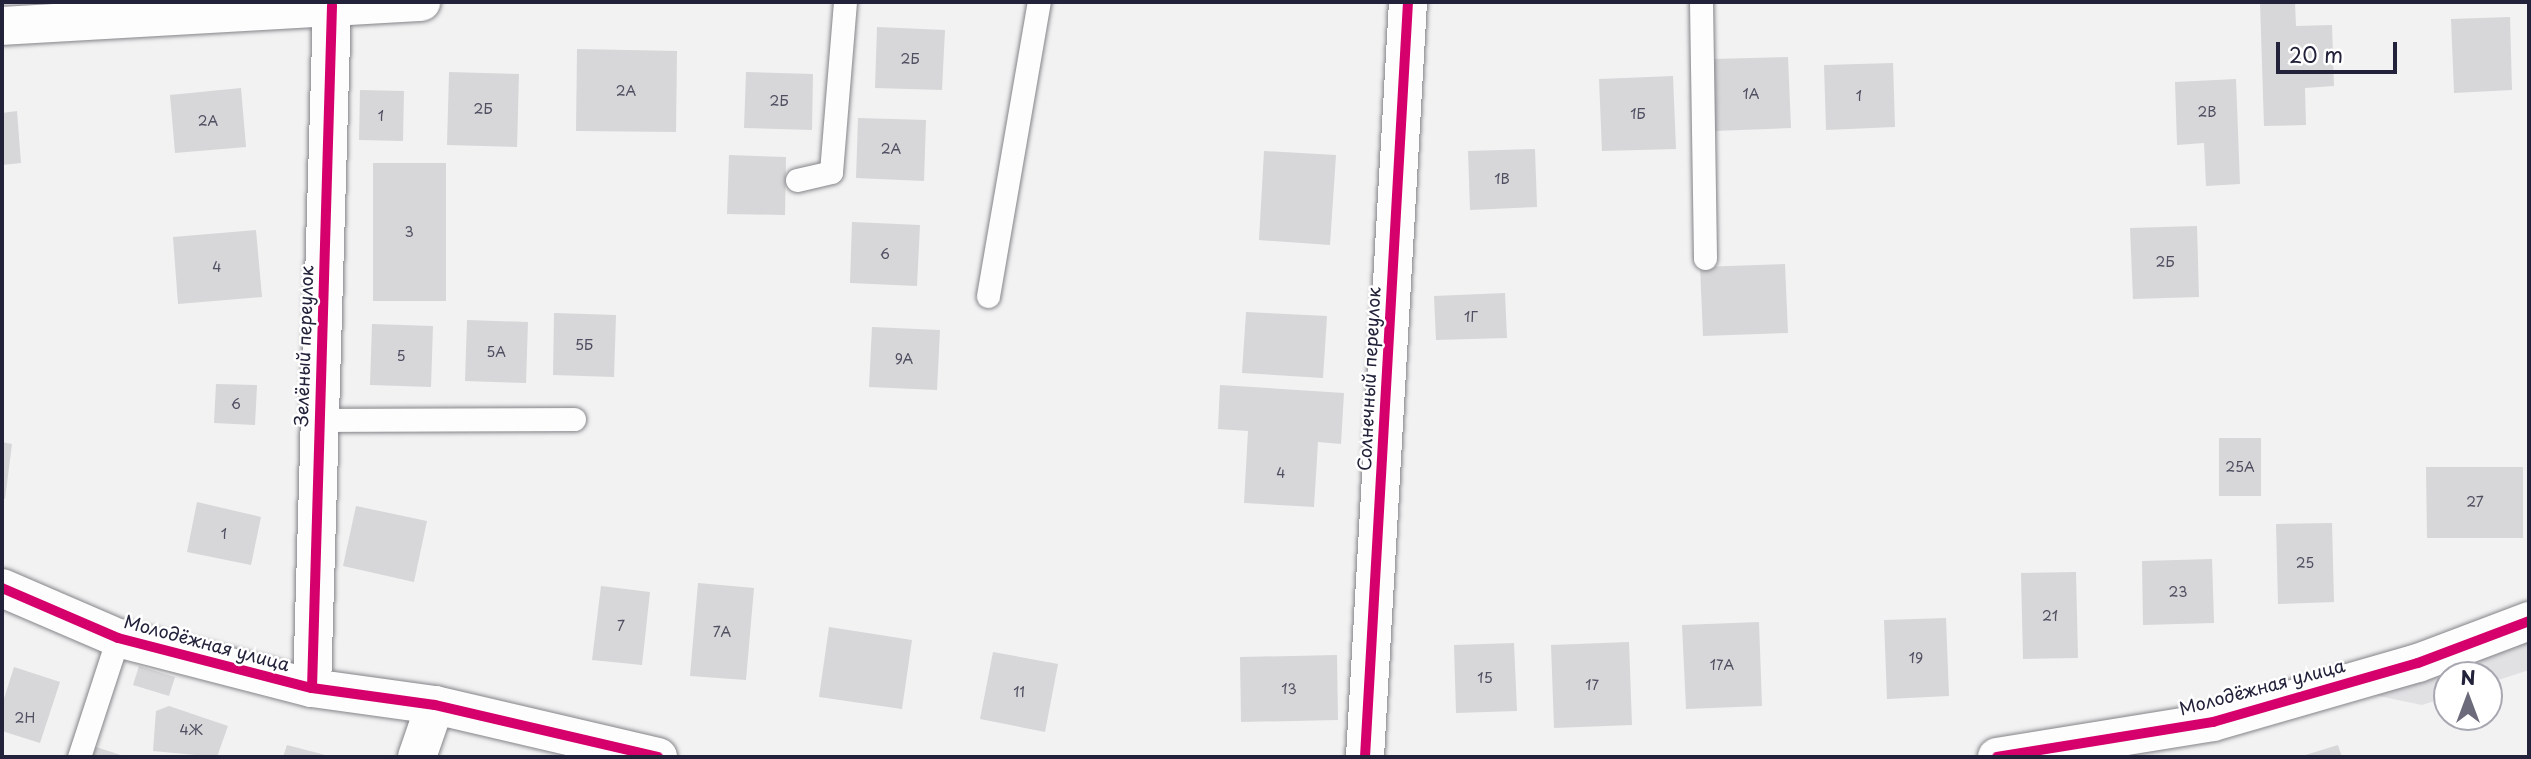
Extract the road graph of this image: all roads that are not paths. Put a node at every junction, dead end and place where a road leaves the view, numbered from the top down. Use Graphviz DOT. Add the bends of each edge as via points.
graph roads {
  1 [pos="421,2"];
  2 [pos="845,2"];
  3 [pos="1039,2"];
  4 [pos="1408,2"];
  5 [pos="1701,2"];
  6 [pos="332,5"];
  7 [pos="2,26"];
  8 [pos="797,180"];
  9 [pos="1704,258"];
  10 [pos="988,296"];
  11 [pos="574,419"];
  12 [pos="319,420"];
  13 [pos="2,588"];
  14 [pos="2529,621"];
  15 [pos="118,638"];
  16 [pos="312,688"];
  17 [pos="435,705"];
  18 [pos="79,757"];
  19 [pos="417,757"];
  20 [pos="658,757"];
  21 [pos="1365,757"];
  22 [pos="1997,757"];
  1 -- 6 [label="street"];
  2 -- 8 [label="lane" via="831,172"];
  3 -- 10 [label="lane"];
  4 -- 21 [label="street, Солнечный переулок"];
  5 -- 9 [label="lane"];
  6 -- 7 [label="street"];
  6 -- 12 [label="street, Зелёный переулок"];
  11 -- 12 [label="lane"];
  12 -- 16 [label="street, Зелёный переулок"];
  13 -- 15 [label="street, Молодёжная улица"];
  14 -- 22 [label="street, Молодёжная улица" via="2418,663 2213,722"];
  15 -- 16 [label="street, Молодёжная улица"];
  15 -- 18 [label="lane"];
  16 -- 17 [label="street, Молодёжная улица"];
  17 -- 19 [label="street"];
  17 -- 20 [label="street, Молодёжная улица"];
}
